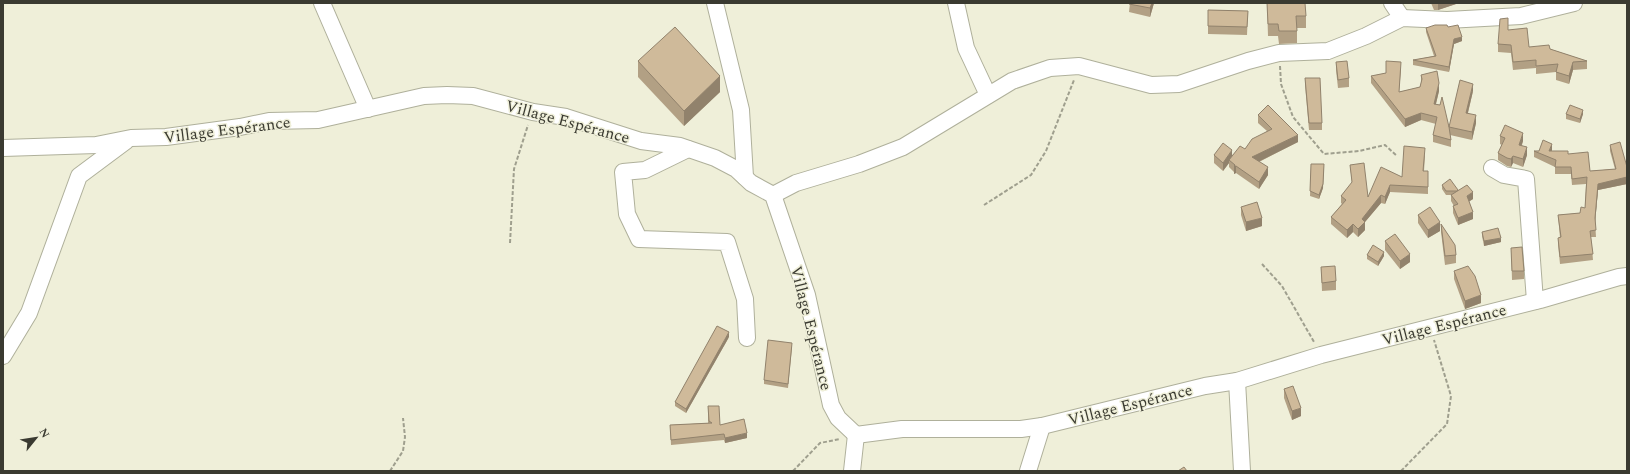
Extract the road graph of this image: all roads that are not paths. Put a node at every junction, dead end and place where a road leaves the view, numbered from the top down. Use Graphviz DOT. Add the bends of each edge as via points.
graph roads {
  1 [pos="322,3"];
  2 [pos="715,3"];
  3 [pos="956,3"];
  4 [pos="1392,3"];
  5 [pos="1574,3"];
  6 [pos="1402,18"];
  7 [pos="988,95"];
  8 [pos="368,109"];
  9 [pos="131,138"];
  10 [pos="3,148"];
  11 [pos="688,149"];
  12 [pos="1492,168"];
  13 [pos="745,177"];
  14 [pos="773,195"];
  15 [pos="1627,276"];
  16 [pos="1535,301"];
  17 [pos="747,338"];
  18 [pos="3,356"];
  19 [pos="1237,381"];
  20 [pos="1042,426"];
  21 [pos="856,435"];
  22 [pos="852,471"];
  23 [pos="1028,471"];
  24 [pos="1242,471"];
  1 -- 8 [label="street"];
  2 -- 13 [label="street" via="741,110"];
  3 -- 7 [label="street" via="966,48"];
  4 -- 6 [label="street"];
  5 -- 6 [label="street" via="1520,16 1447,20"];
  6 -- 7 [label="street" via="1328,51 1279,53 1179,84 1151,85 1079,66 1050,68 1012,81"];
  7 -- 14 [label="street" via="903,146 859,164 796,183"];
  8 -- 9 [label="street, Village Espérance" via="318,120 269,121 166,138"];
  8 -- 11 [label="street, Village Espérance" via="424,96 473,96 533,112 566,117 641,141"];
  9 -- 10 [label="street, Village Espérance" via="96,145"];
  9 -- 18 [label="street" via="78,176 29,313"];
  11 -- 13 [label="street, Village Espérance" via="715,158"];
  11 -- 17 [label="street" via="645,170 623,172 627,214 639,239 727,242 745,300"];
  12 -- 16 [label="street" via="1504,175 1526,180"];
  13 -- 14 [label="street, Village Espérance"];
  14 -- 21 [label="street, Village Espérance" via="807,295 832,405 838,418"];
  15 -- 16 [label="street, Village Espérance" via="1619,276"];
  16 -- 19 [label="street, Village Espérance" via="1321,355"];
  19 -- 20 [label="street, Village Espérance" via="1205,386"];
  19 -- 24 [label="street"];
  20 -- 21 [label="street, Village Espérance" via="1021,429 902,429"];
  20 -- 23 [label="street"];
  21 -- 22 [label="street"];
}
